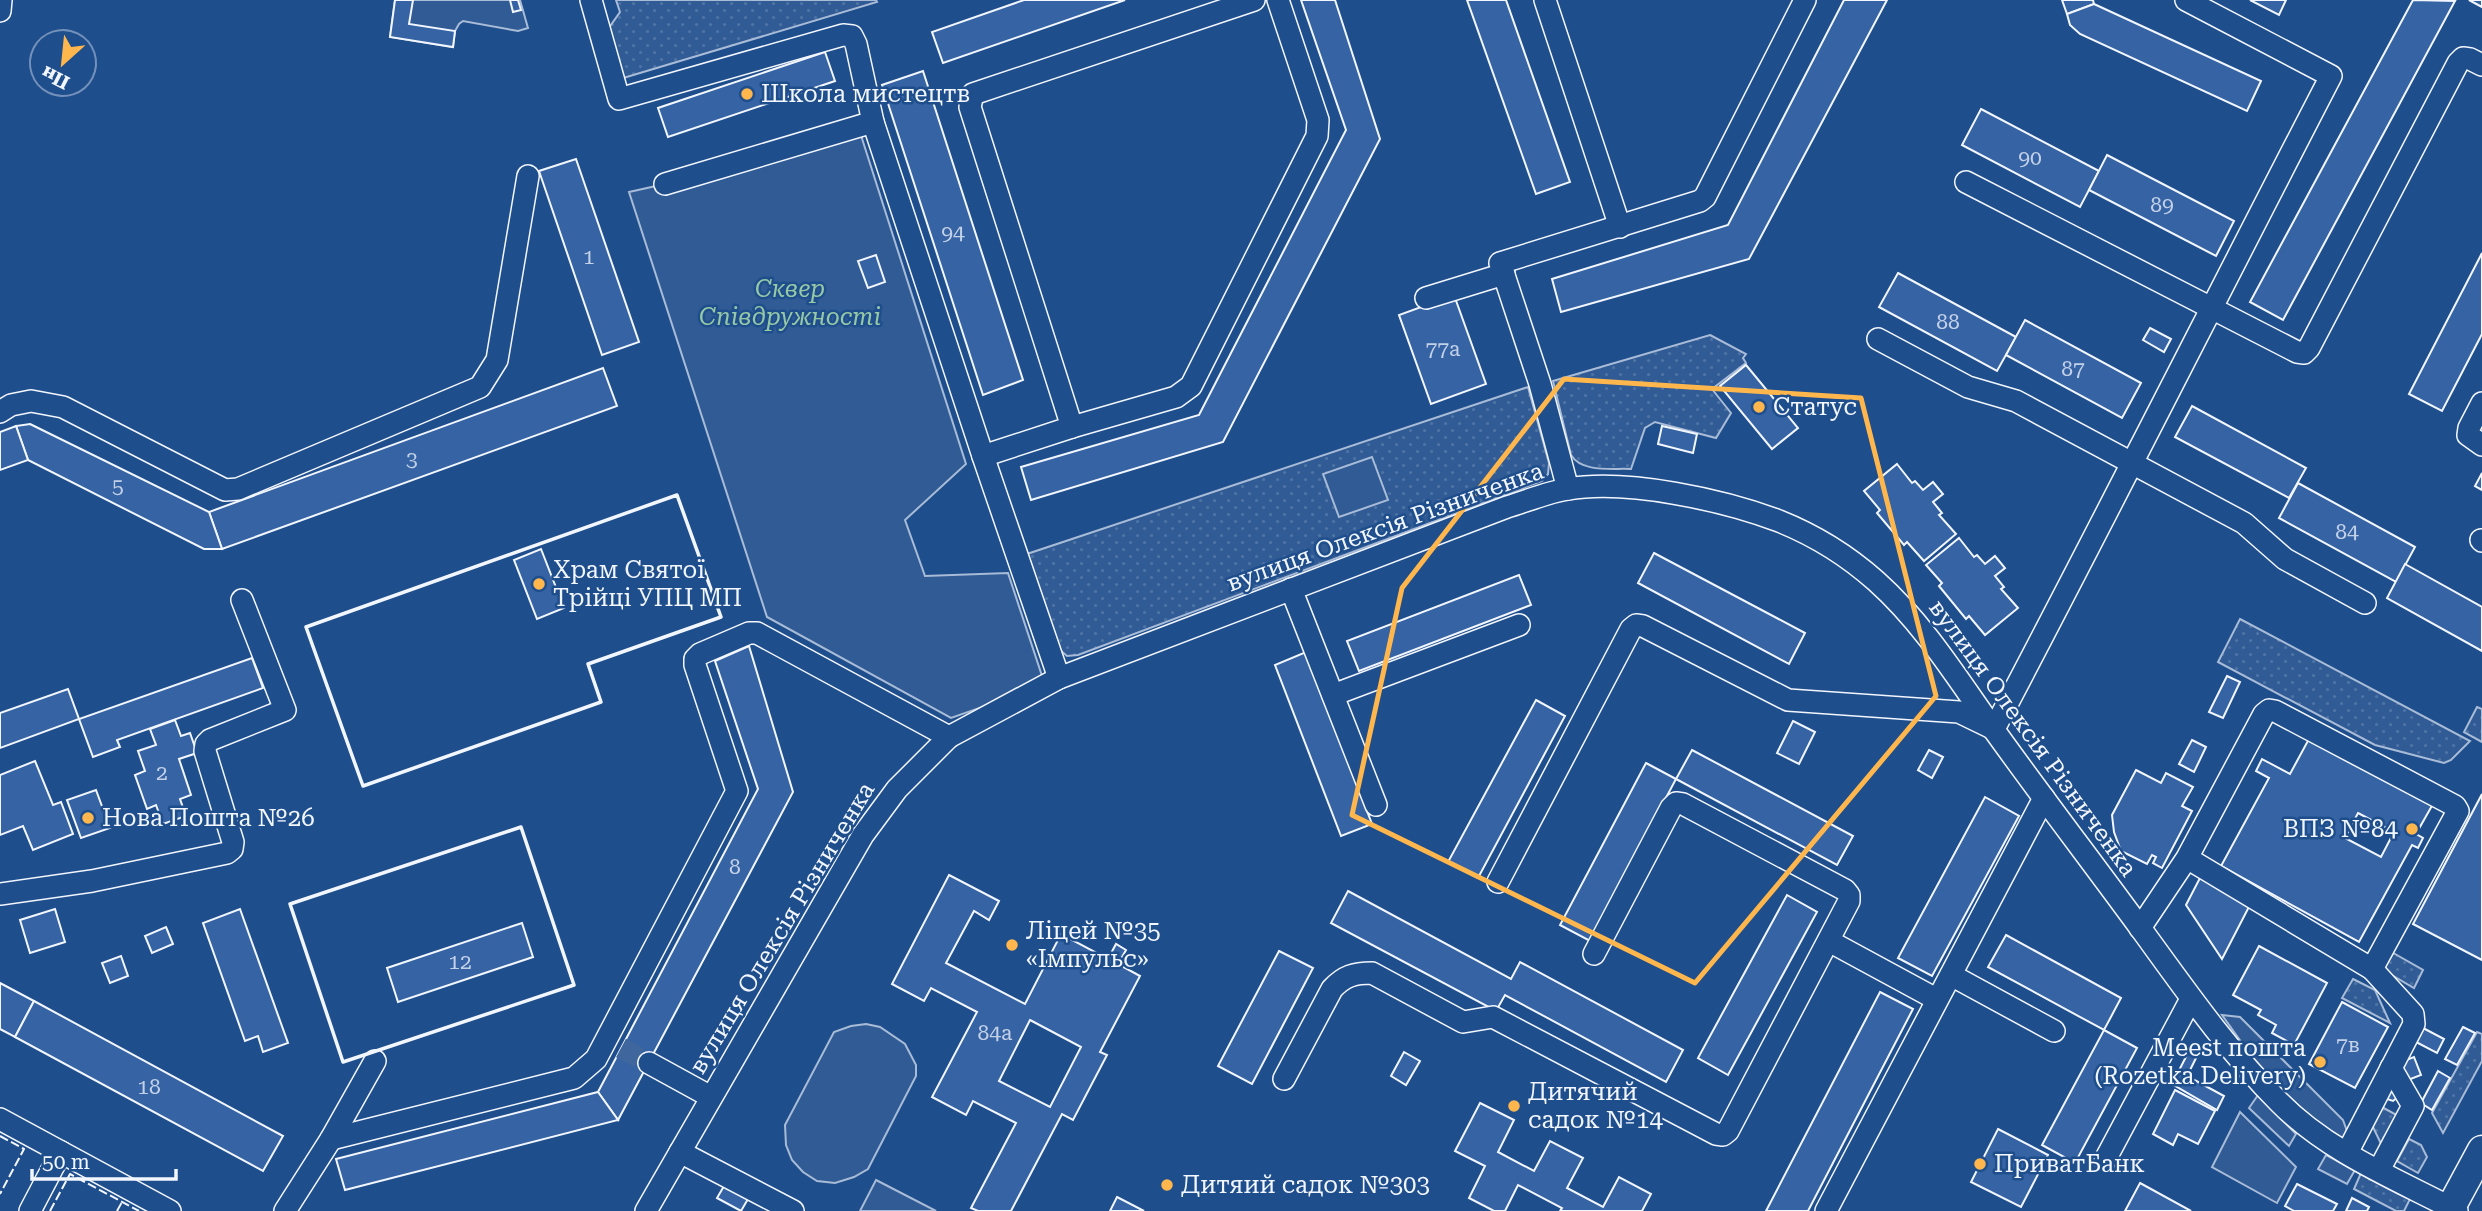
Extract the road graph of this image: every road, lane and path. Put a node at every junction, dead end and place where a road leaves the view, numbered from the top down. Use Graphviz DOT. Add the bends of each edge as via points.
graph roads {
  1 [pos="1,0"];
  2 [pos="592,0"];
  3 [pos="1254,0"];
  4 [pos="1278,0"];
  5 [pos="1545,0"];
  6 [pos="1805,0"];
  7 [pos="2186,0"];
  8 [pos="2212,5"];
  9 [pos="0,11"];
  10 [pos="2482,65"];
  11 [pos="873,122"];
  12 [pos="528,176"];
  13 [pos="1966,182"];
  14 [pos="665,184"];
  15 [pos="1620,227"];
  16 [pos="1504,274"];
  17 [pos="1426,298"];
  18 [pos="2210,309"];
  19 [pos="1878,340"];
  20 [pos="2482,403"];
  21 [pos="0,412"];
  22 [pos="1072,427"];
  23 [pos="2482,445"];
  24 [pos="984,456"];
  25 [pos="2133,464"];
  26 [pos="1568,489"];
  27 [pos="1291,589"];
  28 [pos="242,600"];
  29 [pos="2365,603"];
  30 [pos="1519,625"];
  31 [pos="1059,678"];
  32 [pos="1333,695"];
  33 [pos="1994,729"];
  34 [pos="948,737"];
  35 [pos="2045,798"];
  36 [pos="1376,805"];
  37 [pos="2187,858"];
  38 [pos="1498,882"];
  39 [pos="0,894"];
  40 [pos="2140,928"];
  41 [pos="1829,941"];
  42 [pos="1594,954"];
  43 [pos="2372,969"];
  44 [pos="1951,975"];
  45 [pos="1937,999"];
  46 [pos="2192,999"];
  47 [pos="2054,1031"];
  48 [pos="375,1061"];
  49 [pos="649,1063"];
  50 [pos="2391,1068"];
  51 [pos="1284,1079"];
  52 [pos="711,1097"];
  53 [pos="0,1119"];
  54 [pos="331,1139"];
  55 [pos="2482,1150"];
  56 [pos="61,1152"];
  57 [pos="680,1152"];
  58 [pos="2347,1153"];
  59 [pos="2105,1160"];
  60 [pos="2379,1170"];
  61 [pos="2453,1210"];
  62 [pos="30,1211"];
  63 [pos="170,1211"];
  64 [pos="285,1211"];
  65 [pos="646,1211"];
  66 [pos="793,1211"];
  67 [pos="1826,1211"];
  1 -- 9 [label="street"];
  2 -- 11 [label="street" via="619,99 843,35 852,36 856,44"];
  3 -- 22 [label="street" via="973,94 970,99"];
  4 -- 22 [label="street" via="1318,120 1318,136 1191,386 1176,397"];
  5 -- 15 [label="street"];
  6 -- 15 [label="street" via="1705,197"];
  7 -- 8 [label="street"];
  8 -- 18 [label="street" via="2331,76"];
  10 -- 18 [label="street" via="2463,58 2458,63 2304,353"];
  11 -- 14 [label="street"];
  11 -- 24 [label="street"];
  12 -- 21 [label="street" via="498,360 481,387 238,489 226,490 63,407 31,401"];
  13 -- 18 [label="street"];
  15 -- 16 [label="street" via="1500,263"];
  16 -- 17 [label="street"];
  16 -- 26 [label="street" via="1541,384"];
  18 -- 25 [label="street"];
  19 -- 25 [label="street" via="1968,387 2016,401"];
  20 -- 23 [label="street" via="2468,435"];
  22 -- 24 [label="street"];
  24 -- 31 [label="street"];
  25 -- 29 [label="street" via="2244,523 2285,559"];
  25 -- 33 [label="street"];
  26 -- 27 [label="street, вулиця Олексія Різниченка" via="1507,506"];
  26 -- 33 [label="street, вулиця Олексія Різниченка" via="1637,487 1717,503 1780,522 1829,546 1874,579 1908,613"];
  27 -- 31 [label="street, вулиця Олексія Різниченка"];
  27 -- 32 [label="street"];
  28 -- 39 [label="street" via="285,710 206,744 232,849 92,881"];
  30 -- 32 [label="street"];
  31 -- 34 [label="street, вулиця Олексія Різниченка"];
  32 -- 36 [label="street"];
  33 -- 35 [label="street, вулиця Олексія Різниченка"];
  33 -- 38 [label="street" via="1959,712 1779,698 1636,625"];
  34 -- 52 [label="street, вулиця Олексія Різниченка" via="897,789 863,835"];
  34 -- 54 [label="street" via="753,632 700,654 695,665 737,791 613,1044 573,1078"];
  35 -- 40 [label="street, вулиця Олексія Різниченка"];
  35 -- 44 [label="street"];
  37 -- 40 [label="street"];
  37 -- 43 [label="street"];
  37 -- 43 [label="street" via="2269,710 2455,806 2458,811"];
  40 -- 46 [label="street, вулиця Олексія Різниченка"];
  41 -- 42 [label="street" via="1849,901 1845,890 1676,803"];
  41 -- 45 [label="street"];
  41 -- 51 [label="street" via="1723,1135 1493,1017 1463,1022 1372,973 1355,973 1332,989"];
  43 -- 50 [label="street" via="2414,1019"];
  44 -- 45 [label="street"];
  44 -- 47 [label="street"];
  45 -- 67 [label="street"];
  46 -- 58 [label="street, вулиця Олексія Різниченка" via="2282,1106"];
  46 -- 59 [label="street"];
  48 -- 54 [label="street"];
  49 -- 52 [label="street"];
  50 -- 58 [label="street"];
  50 -- 60 [label="street" via="2413,1107"];
  52 -- 57 [label="street, вулиця Олексія Різниченка"];
  53 -- 56 [label="street"];
  54 -- 64 [label="street"];
  55 -- 61 [label="main road"];
  56 -- 62 [label="street"];
  56 -- 63 [label="street"];
  57 -- 65 [label="street, вулиця Олексія Різниченка"];
  57 -- 66 [label="street"];
  58 -- 60 [label="street, вулиця Олексія Різниченка"];
  60 -- 61 [label="street, вулиця Олексія Різниченка"];
}
